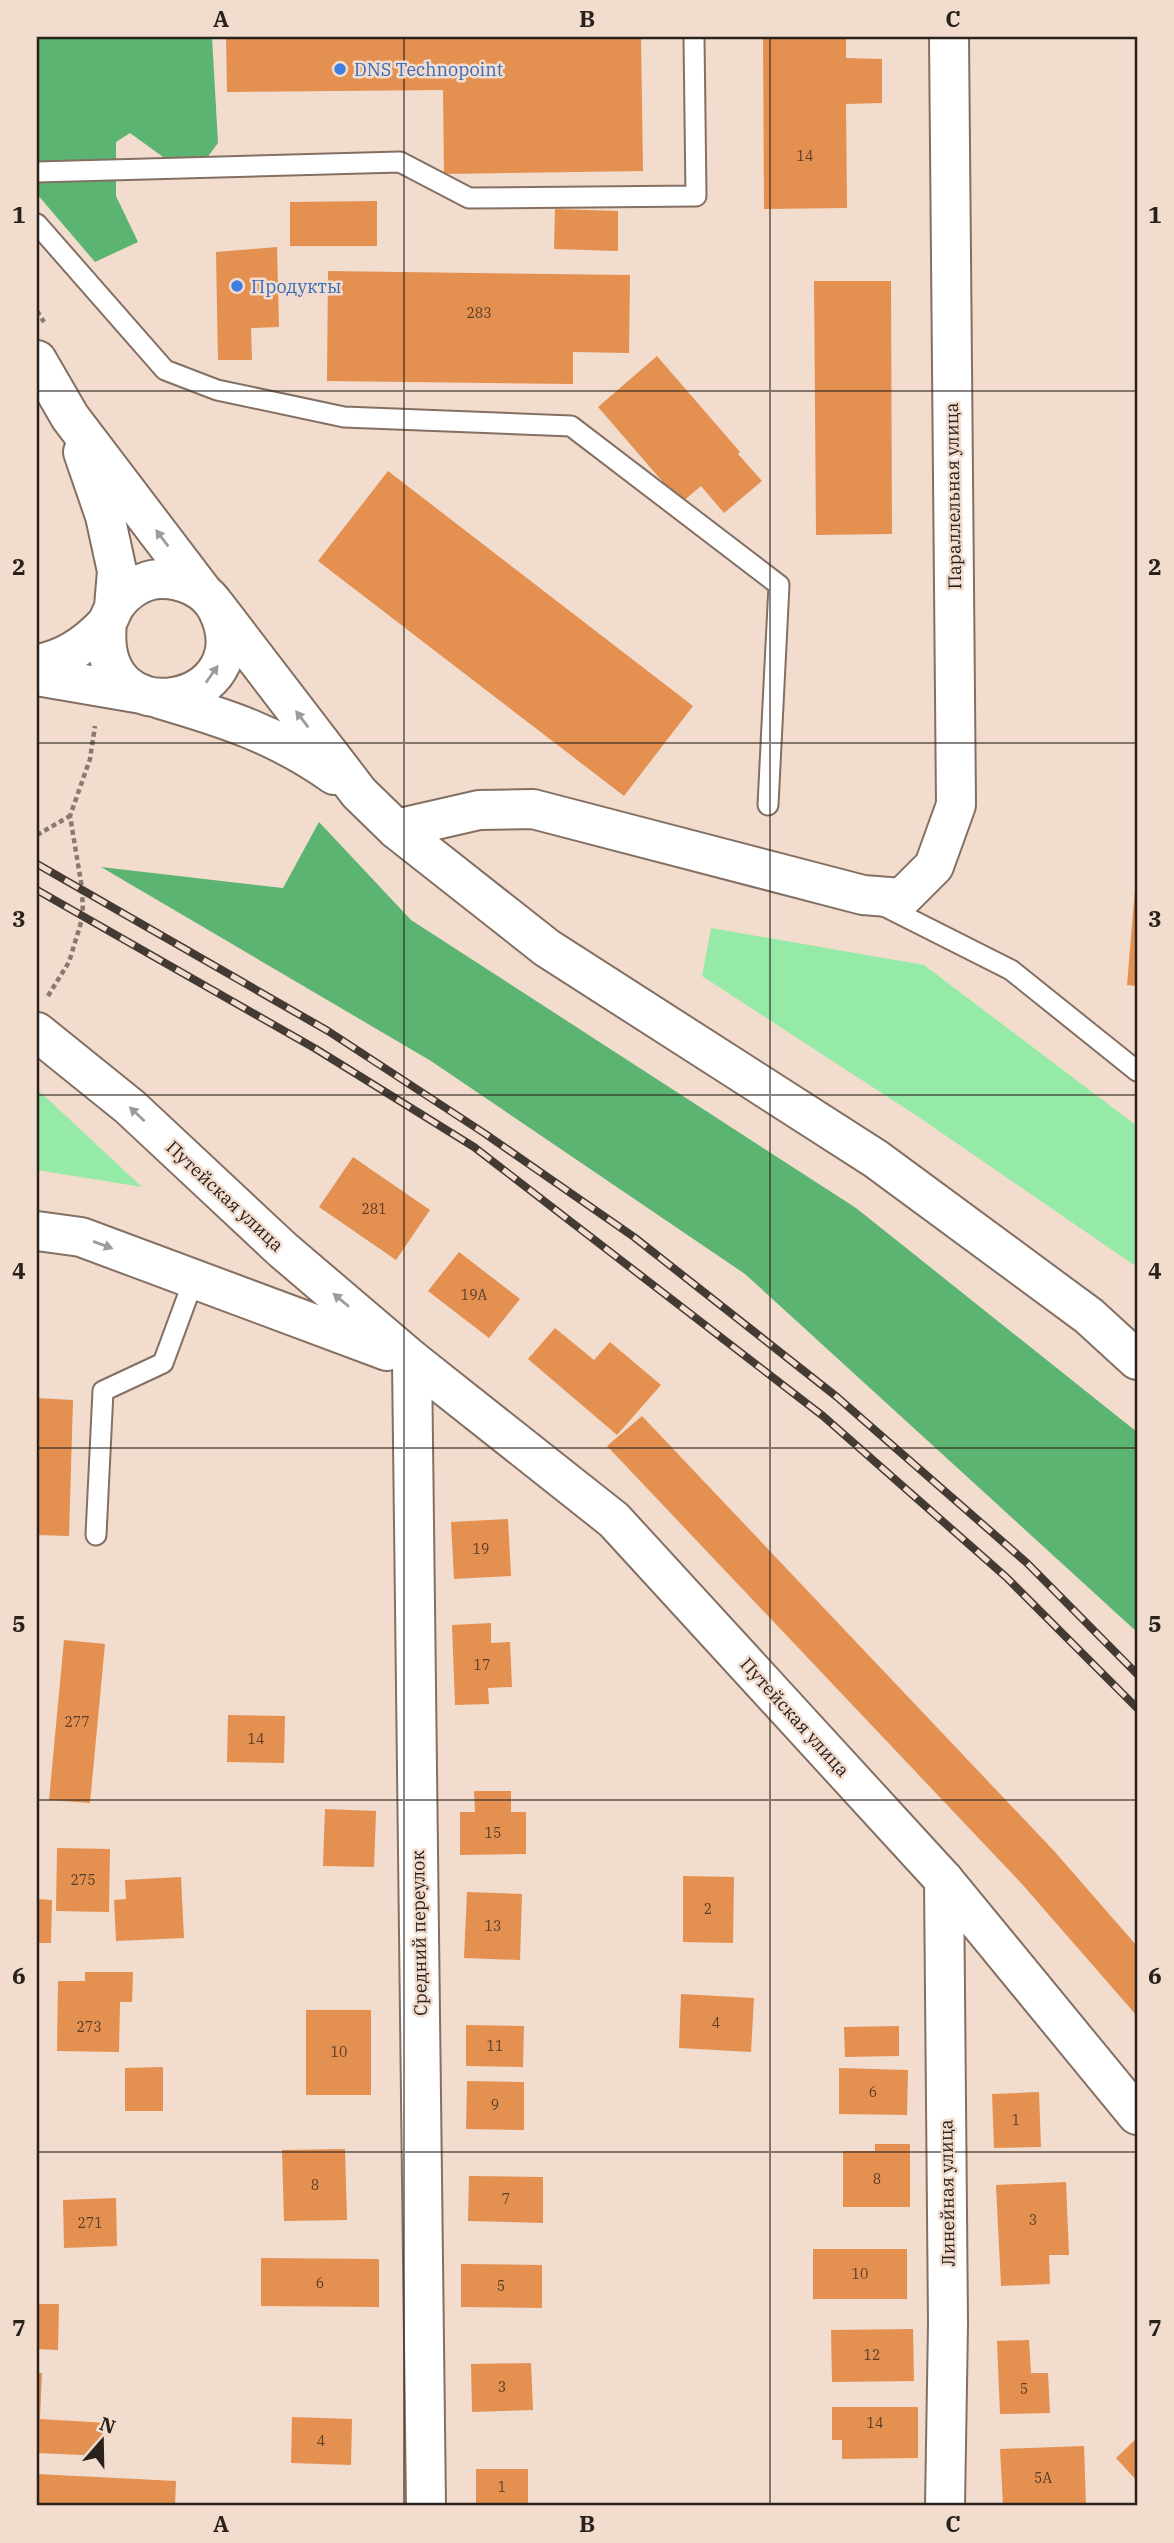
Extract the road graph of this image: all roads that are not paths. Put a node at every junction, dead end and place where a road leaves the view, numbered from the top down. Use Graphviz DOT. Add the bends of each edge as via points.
graph roads {
  1 [pos="694,37"];
  2 [pos="949,37"];
  3 [pos="37,172"];
  4 [pos="37,224"];
  5 [pos="37,360"];
  6 [pos="70,417"];
  7 [pos="209,599"];
  8 [pos="110,615"];
  9 [pos="37,664"];
  10 [pos="37,677"];
  11 [pos="150,696"];
  12 [pos="359,793"];
  13 [pos="768,805"];
  14 [pos="396,829"];
  15 [pos="863,895"];
  16 [pos="41,1015"];
  17 [pos="1137,1071"];
  18 [pos="37,1231"];
  19 [pos="194,1279"];
  20 [pos="412,1360"];
  21 [pos="1137,1360"];
  22 [pos="96,1535"];
  23 [pos="943,1880"];
  24 [pos="1137,2115"];
  25 [pos="426,2506"];
  26 [pos="945,2506"];
  1 -- 3 [label="lane" via="696,196 469,198 400,162"];
  2 -- 15 [label="main road, Параллельная улица" via="956,805 934,866 902,898"];
  4 -- 13 [label="lane" via="165,370 217,390 344,417 571,426 779,585"];
  5 -- 6 [label="main road"];
  7 -- 6 [label="main road, one-way"];
  6 -- 8 [label="main road" via="105,516 117,571"];
  7 -- 8 [label="main road" via="189,583 155,579 124,594"];
  11 -- 7 [label="main road, one-way" via="175,698 191,693 217,670 226,637 223,621"];
  12 -- 7 [label="main road, one-way"];
  8 -- 9 [label="main road" via="78,649"];
  8 -- 11 [label="main road" via="105,640 115,673"];
  10 -- 11 [label="main road"];
  11 -- 12 [label="main road" via="272,737"];
  12 -- 14 [label="main road"];
  14 -- 15 [label="main road, Параллельная улица" via="479,810 533,809"];
  14 -- 21 [label="main road" via="547,948 876,1159 1089,1317"];
  15 -- 17 [label="lane" via="1011,970"];
  20 -- 16 [label="main road, Путейская улица, one-way" via="283,1251 130,1107"];
  18 -- 19 [label="main road, Путейская улица, one-way" via="81,1237"];
  19 -- 20 [label="main road, Путейская улица"];
  19 -- 22 [label="lane" via="163,1363 103,1391"];
  20 -- 23 [label="main road, Путейская улица" via="614,1520"];
  20 -- 25 [label="main road, Средний переулок"];
  23 -- 24 [label="main road, Путейская улица"];
  23 -- 26 [label="main road, Линейная улица" via="948,2323"];
}
